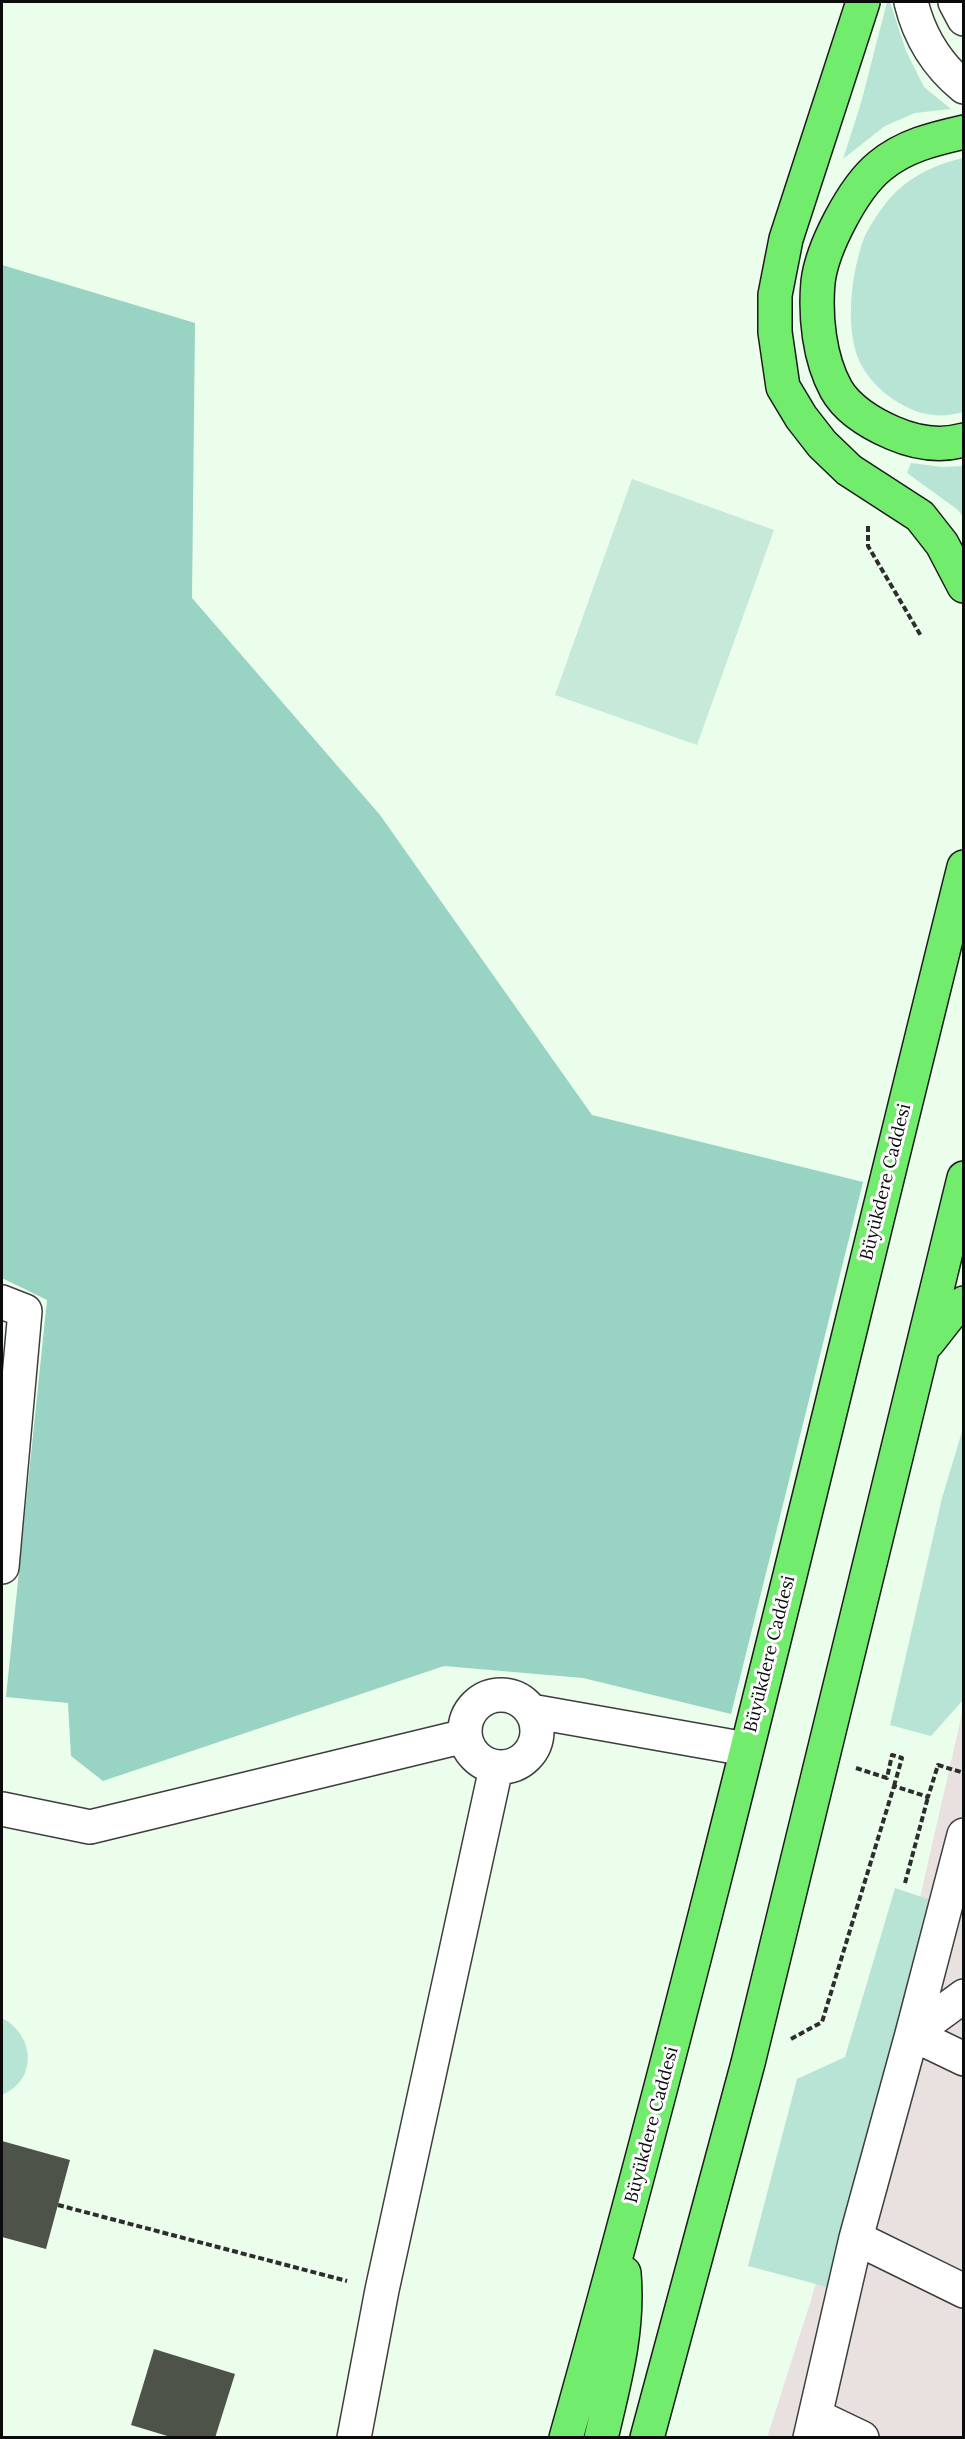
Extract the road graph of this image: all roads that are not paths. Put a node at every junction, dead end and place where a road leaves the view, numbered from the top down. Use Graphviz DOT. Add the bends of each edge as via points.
graph roads {
  1 [pos="863,2"];
  2 [pos="911,2"];
  3 [pos="955,2"];
  4 [pos="963,19"];
  5 [pos="963,87"];
  6 [pos="963,132"];
  7 [pos="963,440"];
  8 [pos="963,586"];
  9 [pos="963,867"];
  10 [pos="963,1178"];
  11 [pos="2,1302"];
  12 [pos="963,1303"];
  13 [pos="924,1349"];
  14 [pos="2,1568"];
  15 [pos="531,1711"];
  16 [pos="465,1736"];
  17 [pos="746,1749"];
  18 [pos="496,1768"];
  19 [pos="2,1809"];
  20 [pos="963,1835"];
  21 [pos="963,1996"];
  22 [pos="912,2034"];
  23 [pos="963,2059"];
  24 [pos="856,2238"];
  25 [pos="621,2241"];
  26 [pos="963,2291"];
  27 [pos="813,2427"];
  28 [pos="354,2438"];
  29 [pos="566,2438"];
  30 [pos="601,2438"];
  31 [pos="647,2438"];
  32 [pos="862,2438"];
  1 -- 8 [label="main road" via="786,239 775,304 783,387 822,444 849,470 920,516 942,544"];
  2 -- 5 [label="street" via="928,46"];
  3 -- 4 [label="street"];
  6 -- 7 [label="main road" via="928,140 902,152 864,183 842,214 818,280 818,324 825,362 837,390 856,410 877,426 913,442 949,444"];
  9 -- 17 [label="main road, Büyükdere Caddesi"];
  10 -- 13 [label="main road"];
  11 -- 14 [label="street" via="25,1311"];
  12 -- 13 [label="main road"];
  13 -- 31 [label="main road" via="748,2063"];
  15 -- 16 [label="street" via="512,1696 488,1697 470,1712"];
  15 -- 17 [label="street"];
  15 -- 18 [label="street" via="538,1734 529,1756 519,1764"];
  16 -- 18 [label="street" via="475,1756"];
  16 -- 19 [label="street" via="90,1827"];
  17 -- 25 [label="main road, Büyükdere Caddesi"];
  18 -- 28 [label="street" via="382,2290"];
  20 -- 22 [label="street"];
  21 -- 22 [label="street"];
  22 -- 23 [label="street"];
  22 -- 24 [label="street"];
  24 -- 26 [label="street"];
  24 -- 27 [label="street"];
  25 -- 29 [label="main road, Büyükdere Caddesi"];
  25 -- 30 [label="main road" via="625,2286 623,2334"];
  27 -- 32 [label="street"];
}
